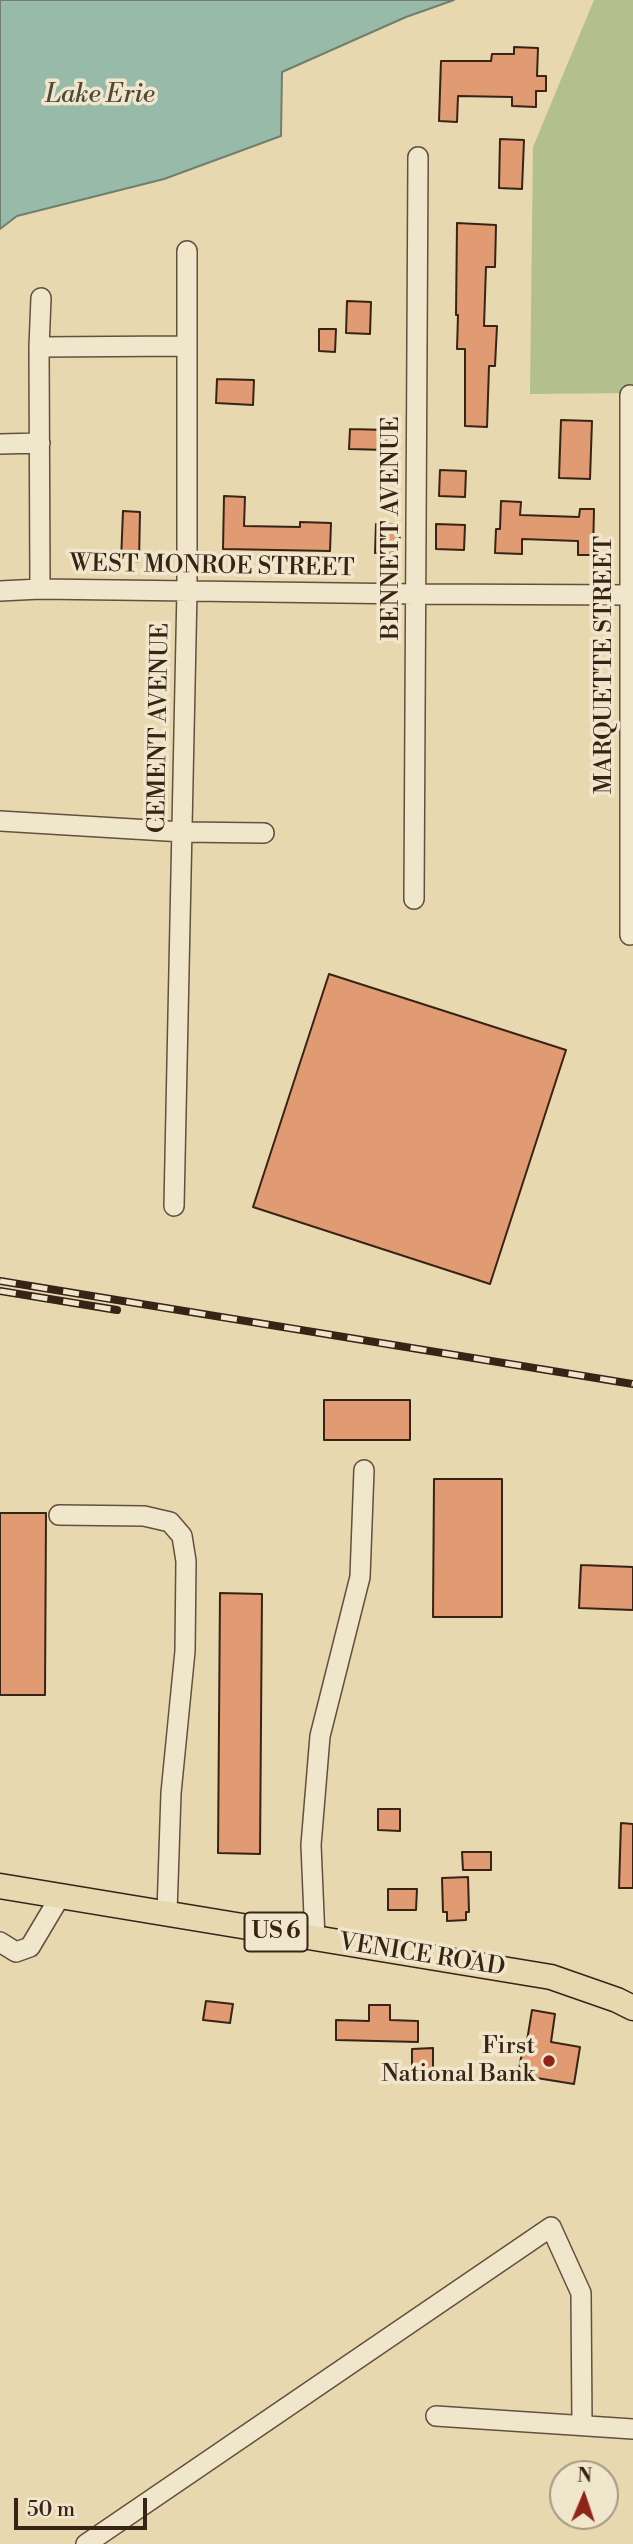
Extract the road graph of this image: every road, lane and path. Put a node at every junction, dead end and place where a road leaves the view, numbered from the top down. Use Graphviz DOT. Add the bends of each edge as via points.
graph roads {
  1 [pos="418,157"];
  2 [pos="187,251"];
  3 [pos="41,298"];
  4 [pos="186,346"];
  5 [pos="38,347"];
  6 [pos="630,395"];
  7 [pos="40,443"];
  8 [pos="0,444"];
  9 [pos="40,589"];
  10 [pos="187,590"];
  11 [pos="0,592"];
  12 [pos="416,594"];
  13 [pos="631,595"];
  14 [pos="0,821"];
  15 [pos="183,832"];
  16 [pos="264,833"];
  17 [pos="414,899"];
  18 [pos="630,935"];
  19 [pos="174,1206"];
  20 [pos="364,1470"];
  21 [pos="59,1515"];
  22 [pos="0,1885"];
  23 [pos="61,1895"];
  24 [pos="167,1912"];
  25 [pos="315,1939"];
  26 [pos="0,1942"];
  27 [pos="633,2008"];
  28 [pos="436,2416"];
  29 [pos="582,2425"];
  30 [pos="633,2429"];
  31 [pos="86,2544"];
  1 -- 12 [label="street, BENNETT AVENUE"];
  2 -- 4 [label="street, CEMENT AVENUE"];
  3 -- 5 [label="street"];
  4 -- 5 [label="street"];
  4 -- 10 [label="street, CEMENT AVENUE"];
  5 -- 7 [label="street"];
  6 -- 13 [label="street, MARQUETTE STREET"];
  7 -- 8 [label="street"];
  7 -- 9 [label="street"];
  9 -- 10 [label="street, WEST MONROE STREET"];
  9 -- 11 [label="street, WEST MONROE STREET"];
  10 -- 12 [label="street, WEST MONROE STREET"];
  10 -- 15 [label="street, CEMENT AVENUE"];
  12 -- 13 [label="street, WEST MONROE STREET"];
  12 -- 17 [label="street, BENNETT AVENUE"];
  13 -- 18 [label="street, MARQUETTE STREET"];
  14 -- 15 [label="street"];
  15 -- 16 [label="street"];
  15 -- 19 [label="street, CEMENT AVENUE"];
  20 -- 25 [label="street" via="360,1577 320,1736 311,1845"];
  21 -- 24 [label="street" via="145,1516 170,1522 182,1536 186,1651 171,1793"];
  22 -- 23 [label="main road, VENICE ROAD / US 6"];
  23 -- 24 [label="main road, VENICE ROAD / US 6"];
  23 -- 26 [label="street" via="30,1947 16,1952"];
  24 -- 25 [label="main road, VENICE ROAD / US 6"];
  25 -- 27 [label="main road, VENICE ROAD / US 6" via="551,1977"];
  28 -- 29 [label="street"];
  29 -- 30 [label="street"];
  29 -- 31 [label="street" via="581,2293 551,2227"];
}
